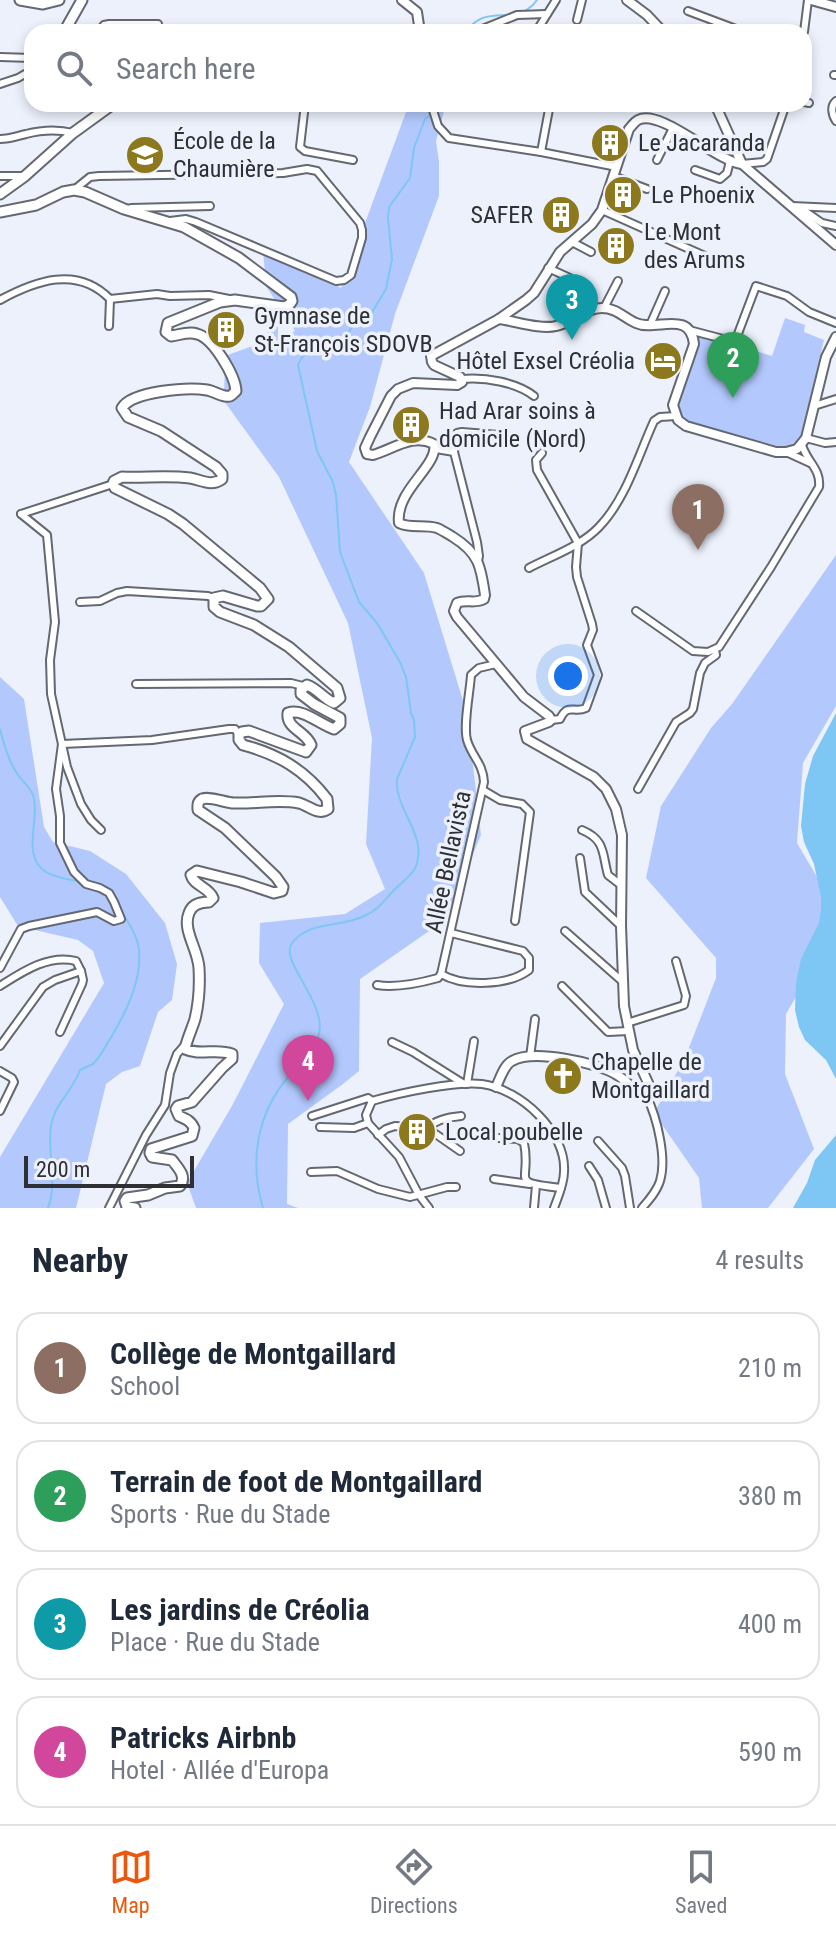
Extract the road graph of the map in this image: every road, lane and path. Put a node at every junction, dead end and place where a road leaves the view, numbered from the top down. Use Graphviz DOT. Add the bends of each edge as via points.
graph roads {
  1 [pos="20,0"];
  2 [pos="59,0"];
  3 [pos="82,0"];
  4 [pos="402,0"];
  5 [pos="413,0"];
  6 [pos="556,0"];
  7 [pos="582,0"];
  8 [pos="627,0"];
  9 [pos="810,0"];
  10 [pos="43,2"];
  11 [pos="836,7"];
  12 [pos="688,11"];
  13 [pos="547,14"];
  14 [pos="577,20"];
  15 [pos="68,24"];
  16 [pos="109,24"];
  17 [pos="158,24"];
  18 [pos="420,24"];
  19 [pos="422,24"];
  20 [pos="495,24"];
  21 [pos="541,24"];
  22 [pos="655,24"];
  23 [pos="723,24"];
  24 [pos="806,24"];
  25 [pos="0,57"];
  26 [pos="24,58"];
  27 [pos="24,75"];
  28 [pos="0,84"];
  29 [pos="836,101"];
  30 [pos="102,112"];
  31 [pos="304,112"];
  32 [pos="433,112"];
  33 [pos="548,112"];
  34 [pos="719,112"];
  35 [pos="783,112"];
  36 [pos="836,121"];
  37 [pos="673,128"];
  38 [pos="73,133"];
  39 [pos="0,139"];
  40 [pos="541,152"];
  41 [pos="353,160"];
  42 [pos="657,160"];
  43 [pos="730,161"];
  44 [pos="742,164"];
  45 [pos="695,170"];
  46 [pos="615,172"];
  47 [pos="0,176"];
  48 [pos="25,176"];
  49 [pos="647,189"];
  50 [pos="74,190"];
  51 [pos="0,194"];
  52 [pos="210,206"];
  53 [pos="794,206"];
  54 [pos="836,208"];
  55 [pos="124,209"];
  56 [pos="602,210"];
  57 [pos="0,212"];
  58 [pos="167,222"];
  59 [pos="836,226"];
  60 [pos="572,242"];
  61 [pos="836,245"];
  62 [pos="591,252"];
  63 [pos="725,265"];
  64 [pos="548,268"];
  65 [pos="570,278"];
  66 [pos="618,281"];
  67 [pos="665,291"];
  68 [pos="110,299"];
  69 [pos="0,300"];
  70 [pos="235,300"];
  71 [pos="604,308"];
  72 [pos="499,319"];
  73 [pos="836,323"];
  74 [pos="650,325"];
  75 [pos="109,326"];
  76 [pos="689,330"];
  77 [pos="836,337"];
  78 [pos="462,379"];
  79 [pos="534,396"];
  80 [pos="836,399"];
  81 [pos="814,406"];
  82 [pos="676,416"];
  83 [pos="499,435"];
  84 [pos="804,442"];
  85 [pos="836,442"];
  86 [pos="436,449"];
  87 [pos="454,452"];
  88 [pos="786,452"];
  89 [pos="542,453"];
  90 [pos="810,463"];
  91 [pos="113,484"];
  92 [pos="578,543"];
  93 [pos="478,561"];
  94 [pos="529,568"];
  95 [pos="214,598"];
  96 [pos="80,602"];
  97 [pos="636,611"];
  98 [pos="715,650"];
  99 [pos="496,664"];
  100 [pos="136,684"];
  101 [pos="303,686"];
  102 [pos="551,720"];
  103 [pos="239,735"];
  104 [pos="62,744"];
  105 [pos="638,789"];
  106 [pos="483,790"];
  107 [pos="101,830"];
  108 [pos="582,830"];
  109 [pos="580,858"];
  110 [pos="621,885"];
  111 [pos="515,921"];
  112 [pos="621,926"];
  113 [pos="565,931"];
  114 [pos="451,933"];
  115 [pos="676,961"];
  116 [pos="0,968"];
  117 [pos="81,971"];
  118 [pos="441,974"];
  119 [pos="623,982"];
  120 [pos="377,985"];
  121 [pos="0,986"];
  122 [pos="562,986"];
  123 [pos="535,1019"];
  124 [pos="628,1027"];
  125 [pos="60,1032"];
  126 [pos="474,1041"];
  127 [pos="2,1042"];
  128 [pos="392,1042"];
  129 [pos="186,1043"];
  130 [pos="530,1057"];
  131 [pos="0,1071"];
  132 [pos="465,1084"];
  133 [pos="496,1087"];
  134 [pos="647,1097"];
  135 [pos="372,1101"];
  136 [pos="0,1111"];
  137 [pos="312,1116"];
  138 [pos="461,1116"];
  139 [pos="368,1123"];
  140 [pos="320,1127"];
  141 [pos="427,1128"];
  142 [pos="378,1135"];
  143 [pos="499,1138"];
  144 [pos="598,1141"];
  145 [pos="138,1151"];
  146 [pos="460,1151"];
  147 [pos="150,1153"];
  148 [pos="589,1166"];
  149 [pos="311,1172"];
  150 [pos="494,1179"];
  151 [pos="534,1185"];
  152 [pos="456,1187"];
  153 [pos="561,1188"];
  154 [pos="419,1195"];
  155 [pos="534,1207"];
  156 [pos="109,1208"];
  157 [pos="135,1208"];
  158 [pos="429,1208"];
  159 [pos="554,1208"];
  160 [pos="606,1208"];
  161 [pos="630,1208"];
  162 [pos="642,1208"];
  1 -- 10 [label="main road"];
  2 -- 10 [label="main road"];
  3 -- 15 [label="main road"];
  4 -- 18 [label="street" via="417,12"];
  5 -- 19 [label="street" via="423,14"];
  6 -- 13 [label="street"];
  7 -- 14 [label="street"];
  8 -- 22 [label="street"];
  9 -- 11 [label="street"];
  9 -- 24 [label="street"];
  12 -- 23 [label="street"];
  13 -- 20 [label="street" via="517,15"];
  13 -- 21 [label="street"];
  16 -- 17 [label="street"];
  25 -- 26 [label="street"];
  27 -- 28 [label="street"];
  29 -- 36 [label="street"];
  30 -- 38 [label="main road"];
  31 -- 41 [label="street" via="302,149"];
  32 -- 40 [label="street" via="449,138"];
  33 -- 40 [label="street"];
  34 -- 44 [label="street"];
  35 -- 44 [label="street" via="767,159"];
  37 -- 42 [label="street"];
  37 -- 43 [label="street"];
  37 -- 46 [label="street" via="647,118 635,122"];
  38 -- 39 [label="street" via="54,129"];
  38 -- 48 [label="main road"];
  40 -- 46 [label="street"];
  43 -- 44 [label="street"];
  43 -- 45 [label="street" via="720,179"];
  44 -- 53 [label="street"];
  46 -- 49 [label="street"];
  46 -- 56 [label="street"];
  47 -- 48 [label="street"];
  48 -- 51 [label="main road"];
  50 -- 55 [label="main road"];
  50 -- 57 [label="main road"];
  50 -- 58 [label="street" via="99,176 307,169 317,171 360,223 362,238 351,275 336,281 196,222"];
  52 -- 55 [label="street"];
  53 -- 54 [label="street"];
  53 -- 59 [label="street"];
  53 -- 61 [label="street"];
  55 -- 58 [label="main road"];
  56 -- 60 [label="street"];
  56 -- 63 [label="street"];
  58 -- 70 [label="main road" via="239,258 292,301 279,308"];
  60 -- 62 [label="street"];
  60 -- 64 [label="street"];
  64 -- 65 [label="street"];
  64 -- 72 [label="street" via="530,297"];
  66 -- 71 [label="street"];
  67 -- 74 [label="street"];
  68 -- 69 [label="street" via="99,288 66,279 25,287"];
  68 -- 70 [label="street" via="157,294"];
  68 -- 75 [label="street"];
  70 -- 91 [label="main road" via="166,327 171,336 194,333 212,343 234,381 232,395 168,390 128,400 122,408 128,417 161,431 216,467 222,479 213,484 190,478 122,477"];
  71 -- 72 [label="street" via="553,327"];
  71 -- 74 [label="street"];
  72 -- 78 [label="street" via="431,356 434,365"];
  73 -- 76 [label="street" via="756,286 736,339"];
  74 -- 76 [label="street" via="678,324"];
  76 -- 82 [label="street" via="694,344 673,405"];
  77 -- 81 [label="street"];
  78 -- 79 [label="street" via="520,387"];
  78 -- 86 [label="street" via="457,385 413,383 398,389 365,448 373,455 423,439"];
  80 -- 81 [label="street"];
  81 -- 84 [label="street"];
  82 -- 88 [label="street" via="686,426"];
  82 -- 92 [label="street" via="654,421 611,512"];
  83 -- 87 [label="street" via="457,433"];
  84 -- 85 [label="street"];
  84 -- 88 [label="street"];
  84 -- 90 [label="street"];
  86 -- 87 [label="street"];
  86 -- 93 [label="street" via="405,496 399,523 436,528 468,546"];
  87 -- 93 [label="street"];
  88 -- 90 [label="street"];
  89 -- 92 [label="street" via="537,470"];
  90 -- 98 [label="street" via="818,471 819,487"];
  91 -- 95 [label="main road" via="197,534 268,599 257,606"];
  91 -- 104 [label="street" via="21,514 47,535 55,622 49,683"];
  92 -- 94 [label="street"];
  92 -- 102 [label="street" via="576,567 592,620 587,645 597,680 586,708 568,709 560,719"];
  93 -- 99 [label="street" via="484,599 460,602 454,611"];
  95 -- 96 [label="street" via="127,591"];
  95 -- 101 [label="main road" via="220,612 289,647 337,688 340,698 334,703 315,688"];
  97 -- 98 [label="street" via="693,651"];
  98 -- 105 [label="street" via="700,673 693,709 676,722"];
  99 -- 102 [label="street"];
  99 -- 106 [label="street, Allée Bellavista" via="471,675 466,731 482,768"];
  100 -- 101 [label="street"];
  101 -- 103 [label="main road" via="301,694 340,718 334,729 299,712 288,713 289,724 310,740 309,751 249,731"];
  102 -- 110 [label="street" via="527,729 525,737 606,789 622,835"];
  103 -- 104 [label="street" via="229,729 152,740"];
  103 -- 129 [label="main road" via="243,745 295,766 322,792 328,809 321,813 299,803 200,800 198,810 225,828 283,887 274,893 193,872 191,878 213,898 192,908 186,924 199,962 200,985"];
  104 -- 107 [label="street" via="81,804"];
  104 -- 116 [label="street" via="56,789 60,843 74,872 86,884 109,893 121,919 97,912 21,929"];
  106 -- 111 [label="street" via="530,812"];
  106 -- 114 [label="street, Allée Bellavista"];
  108 -- 110 [label="street" via="599,842 608,875"];
  109 -- 112 [label="street" via="585,892"];
  110 -- 112 [label="street"];
  112 -- 119 [label="street"];
  113 -- 119 [label="street"];
  114 -- 118 [label="street, Allée Bellavista"];
  114 -- 118 [label="street" via="523,951 529,970 483,983 459,982"];
  115 -- 124 [label="street" via="684,1005"];
  117 -- 121 [label="street" via="76,961 53,960"];
  117 -- 125 [label="street" via="82,984"];
  117 -- 127 [label="street" via="43,987"];
  118 -- 120 [label="street" via="430,980"];
  119 -- 124 [label="street"];
  122 -- 124 [label="street" via="608,1032"];
  123 -- 130 [label="street"];
  124 -- 134 [label="street" via="649,1085"];
  126 -- 132 [label="street"];
  128 -- 132 [label="street"];
  129 -- 145 [label="street" via="170,1073 165,1105"];
  129 -- 147 [label="main road" via="191,1052 226,1052 232,1059 192,1102 176,1109 193,1125 192,1136 155,1146"];
  130 -- 133 [label="street" via="513,1060"];
  130 -- 134 [label="street" via="591,1063"];
  131 -- 136 [label="street" via="14,1082"];
  132 -- 133 [label="street"];
  132 -- 135 [label="street"];
  133 -- 153 [label="street" via="531,1110 556,1136 564,1165"];
  134 -- 162 [label="street" via="657,1125 662,1175"];
  135 -- 137 [label="street"];
  135 -- 139 [label="street"];
  138 -- 141 [label="street"];
  139 -- 140 [label="street"];
  139 -- 142 [label="street"];
  141 -- 142 [label="street" via="395,1126"];
  141 -- 146 [label="street"];
  142 -- 154 [label="street" via="402,1161"];
  143 -- 151 [label="street" via="524,1143 524,1177"];
  144 -- 161 [label="street" via="622,1168"];
  145 -- 147 [label="street"];
  145 -- 156 [label="street"];
  147 -- 157 [label="main road" via="172,1160 183,1181 127,1198 127,1207"];
  148 -- 160 [label="street"];
  149 -- 154 [label="street" via="337,1171 389,1193"];
  150 -- 151 [label="street"];
  151 -- 153 [label="street"];
  151 -- 155 [label="street"];
  152 -- 154 [label="street"];
  153 -- 159 [label="street"];
  154 -- 158 [label="street"];
  155 -- 159 [label="street"];
}
